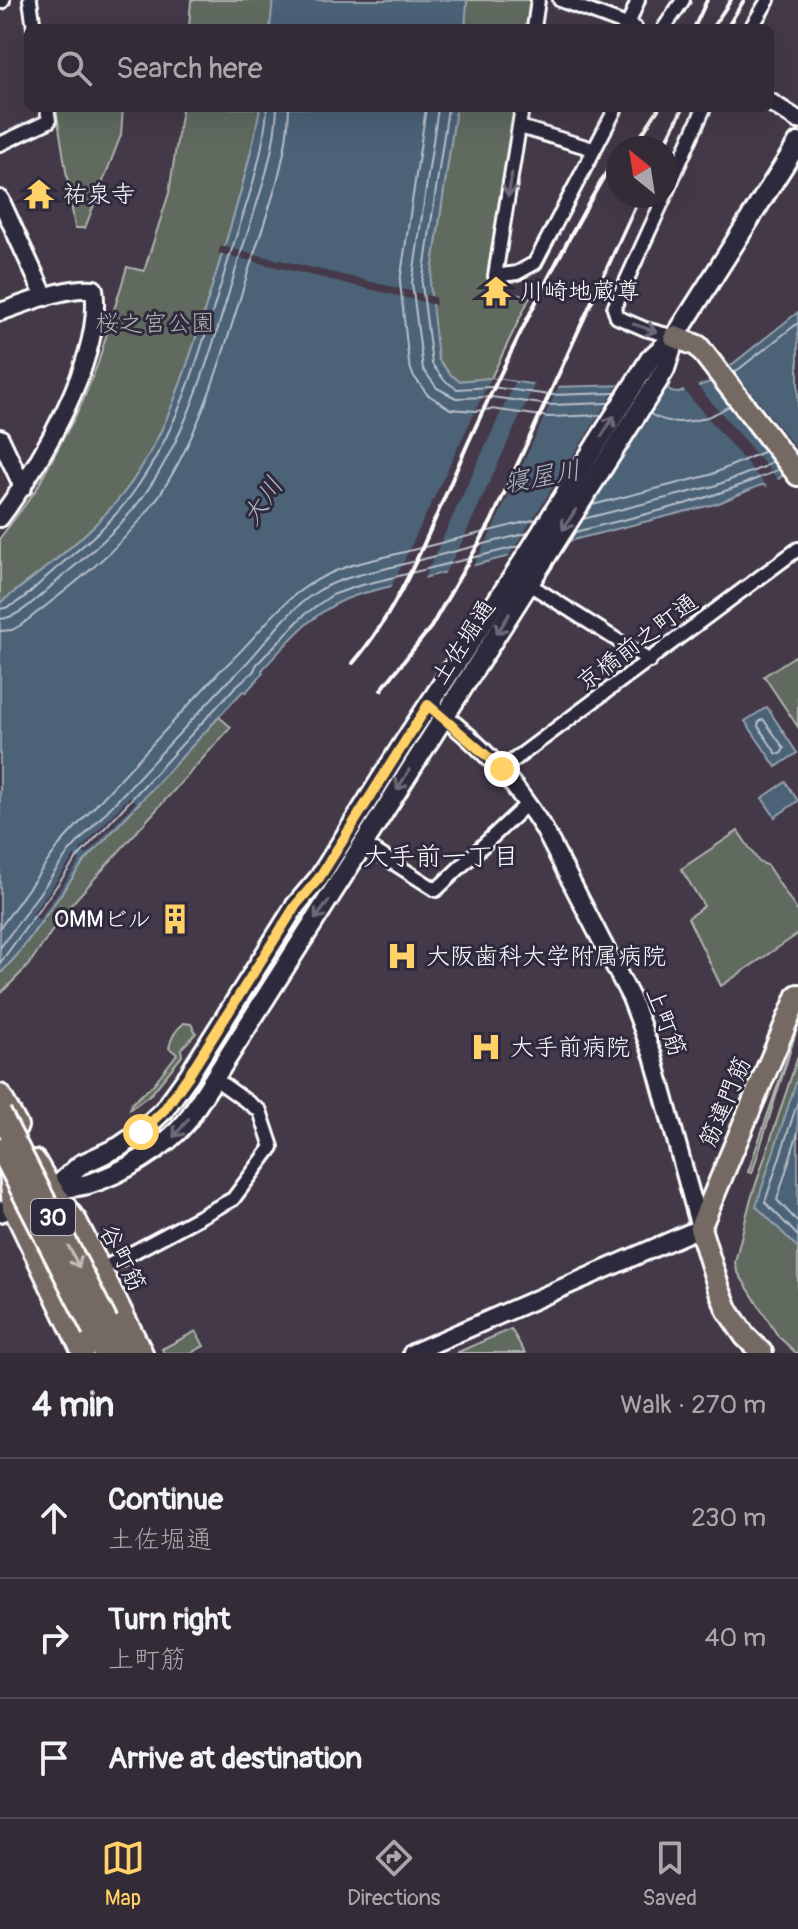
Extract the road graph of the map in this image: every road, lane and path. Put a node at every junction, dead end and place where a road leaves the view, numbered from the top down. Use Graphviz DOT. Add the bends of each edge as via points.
graph roads {
  1 [pos="30,0"];
  2 [pos="538,0"];
  3 [pos="560,0"];
  4 [pos="638,0"];
  5 [pos="683,0"];
  6 [pos="768,0"];
  7 [pos="33,24"];
  8 [pos="535,24"];
  9 [pos="624,24"];
  10 [pos="633,24"];
  11 [pos="667,24"];
  12 [pos="753,24"];
  13 [pos="774,105"];
  14 [pos="48,112"];
  15 [pos="522,112"];
  16 [pos="614,112"];
  17 [pos="702,112"];
  18 [pos="798,120"];
  19 [pos="520,127"];
  20 [pos="798,143"];
  21 [pos="0,144"];
  22 [pos="593,149"];
  23 [pos="678,166"];
  24 [pos="0,199"];
  25 [pos="659,208"];
  26 [pos="45,297"];
  27 [pos="0,312"];
  28 [pos="675,337"];
  29 [pos="0,438"];
  30 [pos="796,472"];
  31 [pos="23,487"];
  32 [pos="0,518"];
  33 [pos="798,549"];
  34 [pos="529,584"];
  35 [pos="650,661"];
  36 [pos="428,705"];
  37 [pos="443,716"];
  38 [pos="502,769"];
  39 [pos="528,803"];
  40 [pos="364,844"];
  41 [pos="798,995"];
  42 [pos="214,1078"];
  43 [pos="0,1095"];
  44 [pos="0,1113"];
  45 [pos="0,1150"];
  46 [pos="52,1190"];
  47 [pos="6,1210"];
  48 [pos="700,1228"];
  49 [pos="100,1270"];
  50 [pos="100,1326"];
  51 [pos="83,1353"];
  52 [pos="104,1353"];
  53 [pos="122,1353"];
  54 [pos="142,1353"];
  55 [pos="412,1353"];
  56 [pos="762,1353"];
  1 -- 7 [label="street"];
  2 -- 8 [label="street"];
  3 -- 9 [label="street"];
  4 -- 10 [label="street"];
  5 -- 11 [label="street"];
  6 -- 12 [label="street"];
  13 -- 18 [label="street"];
  14 -- 21 [label="street" via="49,121"];
  15 -- 19 [label="street"];
  16 -- 22 [label="street"];
  17 -- 23 [label="street"];
  19 -- 22 [label="street"];
  19 -- 22 [label="street, one-way" via="495,276 535,263"];
  20 -- 28 [label="main road, 土佐堀通"];
  24 -- 26 [label="street"];
  25 -- 28 [label="street, one-way" via="614,308 617,317"];
  26 -- 27 [label="street"];
  26 -- 31 [label="street" via="94,289 96,313 81,375"];
  28 -- 30 [label="main road" via="698,346"];
  28 -- 34 [label="main road, 土佐堀通, one-way" via="665,369"];
  36 -- 28 [label="main road, 土佐堀通, one-way" via="650,359"];
  29 -- 31 [label="street"];
  31 -- 32 [label="street"];
  33 -- 35 [label="street, 京橋前之町通"];
  34 -- 35 [label="street"];
  34 -- 37 [label="main road, 土佐堀通, one-way"];
  35 -- 38 [label="street, 京橋前之町通"];
  36 -- 37 [label="street, 上町筋"];
  36 -- 46 [label="main road, 土佐堀通" via="164,1110 141,1132 80,1165"];
  37 -- 38 [label="street, 上町筋"];
  37 -- 40 [label="main road, 土佐堀通, one-way"];
  38 -- 39 [label="street, 上町筋"];
  39 -- 40 [label="street" via="436,890"];
  39 -- 48 [label="street, 上町筋" via="631,998 653,1056"];
  40 -- 42 [label="main road, 土佐堀通, one-way"];
  41 -- 48 [label="main road, 筋違門筋"];
  42 -- 46 [label="main road, 土佐堀通, one-way" via="174,1137 152,1154 90,1184"];
  42 -- 49 [label="street" via="260,1111 272,1147 233,1199"];
  43 -- 46 [label="main road, 30"];
  44 -- 50 [label="main road, 30, one-way, bridge"];
  45 -- 47 [label="main road, 30" via="10,1173"];
  45 -- 50 [label="main road, 30, bridge"];
  46 -- 47 [label="main road, 土佐堀通"];
  46 -- 49 [label="main road, 谷町筋 / 30" via="76,1221"];
  47 -- 51 [label="main road, 30"];
  48 -- 55 [label="street"];
  48 -- 56 [label="main road, 上町筋" via="728,1311"];
  49 -- 54 [label="main road, 谷町筋 / 30"];
  50 -- 52 [label="main road, 30"];
  50 -- 53 [label="main road, 30"];
}
